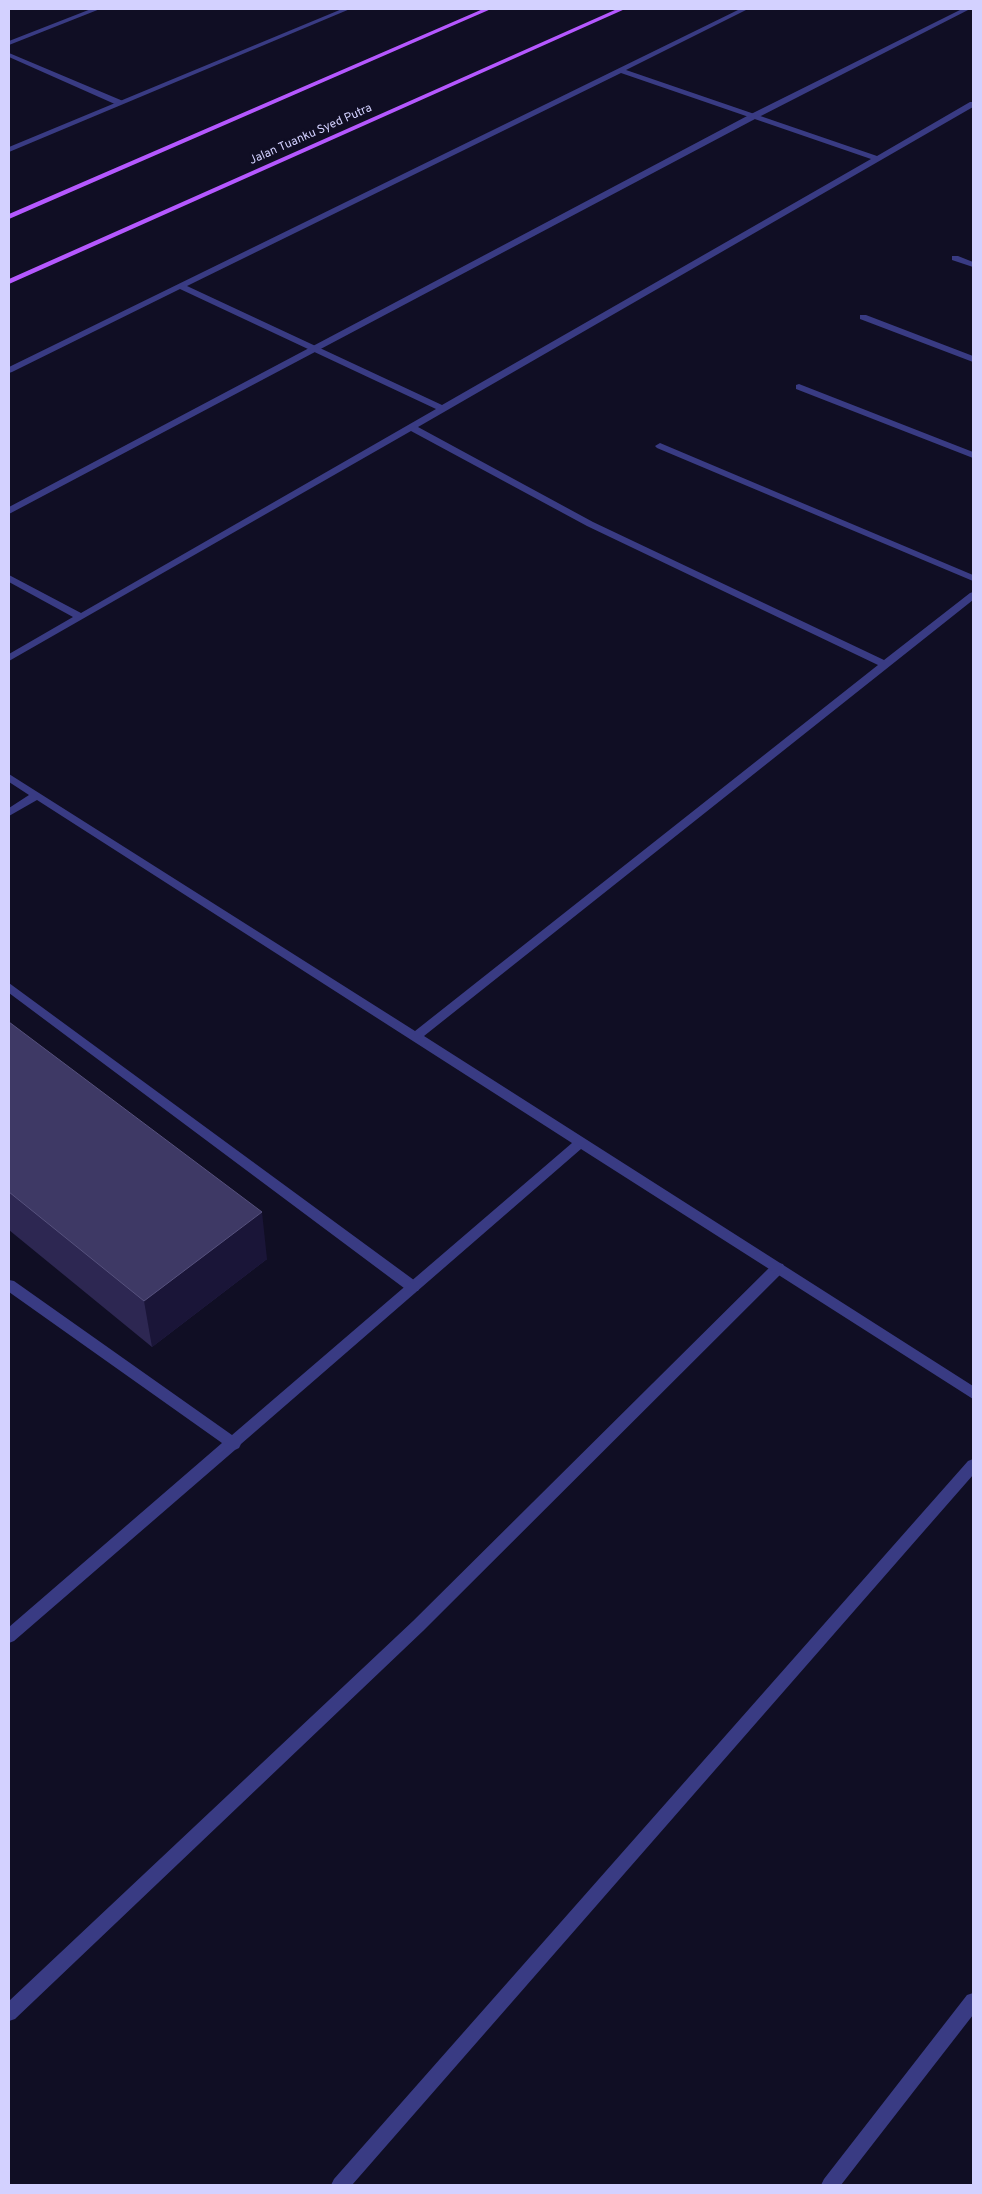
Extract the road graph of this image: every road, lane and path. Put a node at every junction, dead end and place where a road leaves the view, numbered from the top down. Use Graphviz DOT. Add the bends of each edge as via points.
graph roads {
  1 [pos="97,9"];
  2 [pos="347,9"];
  3 [pos="488,9"];
  4 [pos="622,9"];
  5 [pos="745,9"];
  6 [pos="966,9"];
  7 [pos="9,44"];
  8 [pos="9,55"];
  9 [pos="620,70"];
  10 [pos="120,103"];
  11 [pos="973,104"];
  12 [pos="752,117"];
  13 [pos="9,150"];
  14 [pos="878,159"];
  15 [pos="9,217"];
  16 [pos="955,258"];
  17 [pos="973,265"];
  18 [pos="9,282"];
  19 [pos="180,286"];
  20 [pos="864,317"];
  21 [pos="315,350"];
  22 [pos="973,359"];
  23 [pos="9,370"];
  24 [pos="799,387"];
  25 [pos="443,408"];
  26 [pos="411,427"];
  27 [pos="660,446"];
  28 [pos="973,455"];
  29 [pos="9,511"];
  30 [pos="9,578"];
  31 [pos="973,578"];
  32 [pos="973,596"];
  33 [pos="81,617"];
  34 [pos="9,658"];
  35 [pos="886,665"];
  36 [pos="9,777"];
  37 [pos="37,795"];
  38 [pos="9,813"];
  39 [pos="9,987"];
  40 [pos="416,1036"];
  41 [pos="581,1142"];
  42 [pos="778,1268"];
  43 [pos="9,1285"];
  44 [pos="414,1288"];
  45 [pos="973,1392"];
  46 [pos="234,1444"];
  47 [pos="973,1465"];
  48 [pos="9,1636"];
  49 [pos="973,2001"];
  50 [pos="9,2013"];
  51 [pos="340,2185"];
  52 [pos="830,2185"];
  1 -- 7 [label="street"];
  2 -- 10 [label="street"];
  3 -- 15 [label="main road"];
  4 -- 18 [label="main road, Jalan Tuanku Syed Putra"];
  5 -- 9 [label="street"];
  6 -- 12 [label="street"];
  8 -- 10 [label="street"];
  9 -- 12 [label="street"];
  9 -- 19 [label="street"];
  10 -- 13 [label="street"];
  11 -- 14 [label="street"];
  12 -- 14 [label="street"];
  12 -- 21 [label="street"];
  14 -- 25 [label="street"];
  16 -- 17 [label="street"];
  19 -- 21 [label="street"];
  19 -- 23 [label="street"];
  20 -- 22 [label="street"];
  21 -- 25 [label="street"];
  21 -- 29 [label="street"];
  24 -- 28 [label="street"];
  25 -- 26 [label="street"];
  26 -- 33 [label="street"];
  26 -- 35 [label="street" via="590,524"];
  27 -- 31 [label="street"];
  30 -- 33 [label="street"];
  32 -- 35 [label="street"];
  33 -- 34 [label="street"];
  35 -- 40 [label="street"];
  36 -- 37 [label="street"];
  37 -- 38 [label="street"];
  37 -- 40 [label="street"];
  39 -- 44 [label="street"];
  40 -- 41 [label="street"];
  41 -- 42 [label="street"];
  41 -- 44 [label="street"];
  42 -- 45 [label="street"];
  42 -- 50 [label="street" via="418,1626"];
  43 -- 46 [label="street"];
  44 -- 46 [label="street"];
  46 -- 48 [label="street"];
  47 -- 51 [label="street"];
  49 -- 52 [label="street"];
}
